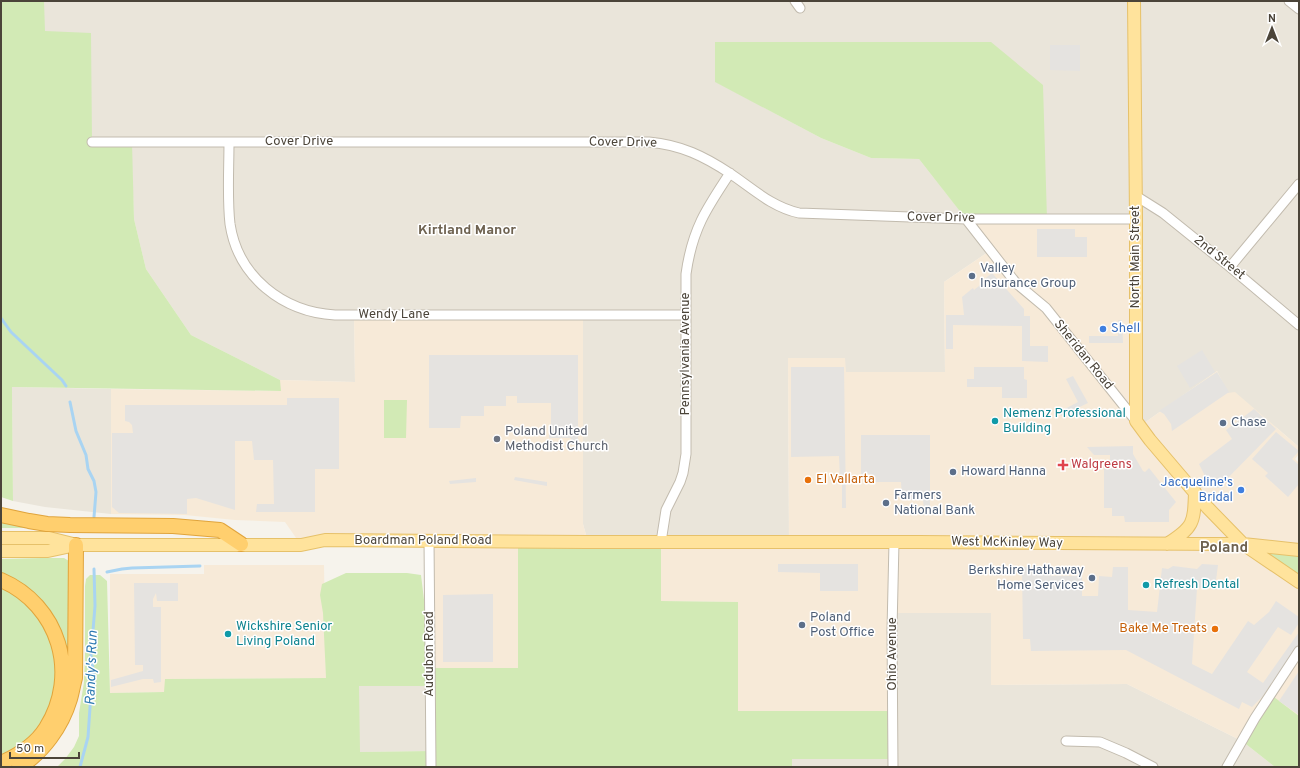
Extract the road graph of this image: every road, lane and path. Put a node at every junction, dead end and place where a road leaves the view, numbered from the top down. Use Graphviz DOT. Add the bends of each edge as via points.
graph roads {
  1 [pos="1134,1"];
  2 [pos="1289,1"];
  3 [pos="1299,9"];
  4 [pos="92,142"];
  5 [pos="229,142"];
  6 [pos="730,173"];
  7 [pos="1299,184"];
  8 [pos="1136,196"];
  9 [pos="966,219"];
  10 [pos="1136,219"];
  11 [pos="1230,267"];
  12 [pos="685,315"];
  13 [pos="1299,325"];
  14 [pos="1136,420"];
  15 [pos="1195,492"];
  16 [pos="1,515"];
  17 [pos="1,538"];
  18 [pos="429,540"];
  19 [pos="661,542"];
  20 [pos="771,542"];
  21 [pos="894,542"];
  22 [pos="241,544"];
  23 [pos="1166,544"];
  24 [pos="1243,544"];
  25 [pos="76,545"];
  26 [pos="1299,550"];
  27 [pos="1,551"];
  28 [pos="1,580"];
  29 [pos="1299,582"];
  30 [pos="1299,651"];
  31 [pos="1066,741"];
  32 [pos="1,763"];
  33 [pos="19,767"];
  34 [pos="431,767"];
  35 [pos="893,767"];
  36 [pos="1153,767"];
  37 [pos="1227,767"];
  1 -- 8 [label="main road, North Main Street"];
  2 -- 3 [label="street"];
  4 -- 5 [label="street, Cover Drive"];
  5 -- 6 [label="street, Cover Drive" via="649,142 694,152"];
  5 -- 12 [label="street, Wendy Lane" via="230,225 239,253 262,285 295,307 335,315"];
  6 -- 9 [label="street, Cover Drive" via="772,203 799,213"];
  6 -- 12 [label="street, Pennsylvania Avenue" via="708,206 692,241 686,274"];
  7 -- 11 [label="street"];
  8 -- 10 [label="main road, North Main Street"];
  8 -- 11 [label="street, 2nd Street" via="1162,213"];
  9 -- 10 [label="street, Cover Drive"];
  9 -- 14 [label="street, Sheridan Road" via="1016,283 1046,308"];
  10 -- 14 [label="main road, North Main Street"];
  11 -- 13 [label="street, 2nd Street"];
  12 -- 19 [label="street, Pennsylvania Avenue" via="685,467 666,510"];
  14 -- 15 [label="main road"];
  15 -- 23 [label="main road" via="1192,522 1182,534"];
  15 -- 24 [label="main road"];
  16 -- 22 [label="highway" via="47,524 173,526 220,530"];
  17 -- 25 [label="main road, Boardman Poland Road" via="49,538"];
  18 -- 19 [label="main road, Boardman Poland Road"];
  18 -- 22 [label="main road, Boardman Poland Road" via="325,540 301,544"];
  18 -- 34 [label="street, Audubon Road"];
  19 -- 20 [label="main road, Boardman Poland Road"];
  20 -- 21 [label="main road, West McKinley Way"];
  21 -- 23 [label="main road, West McKinley Way"];
  21 -- 35 [label="street, Ohio Avenue"];
  22 -- 25 [label="main road, Boardman Poland Road"];
  23 -- 24 [label="main road, West McKinley Way"];
  24 -- 26 [label="main road, West McKinley Way"];
  24 -- 29 [label="main road"];
  25 -- 27 [label="main road, Boardman Poland Road" via="48,551"];
  25 -- 33 [label="highway" via="75,678 70,699 58,726 44,746"];
  28 -- 32 [label="highway" via="18,589 43,611 57,639 63,670 55,711 46,729 31,745"];
  30 -- 37 [label="street" via="1255,718"];
  31 -- 36 [label="street" via="1100,742"];
}
